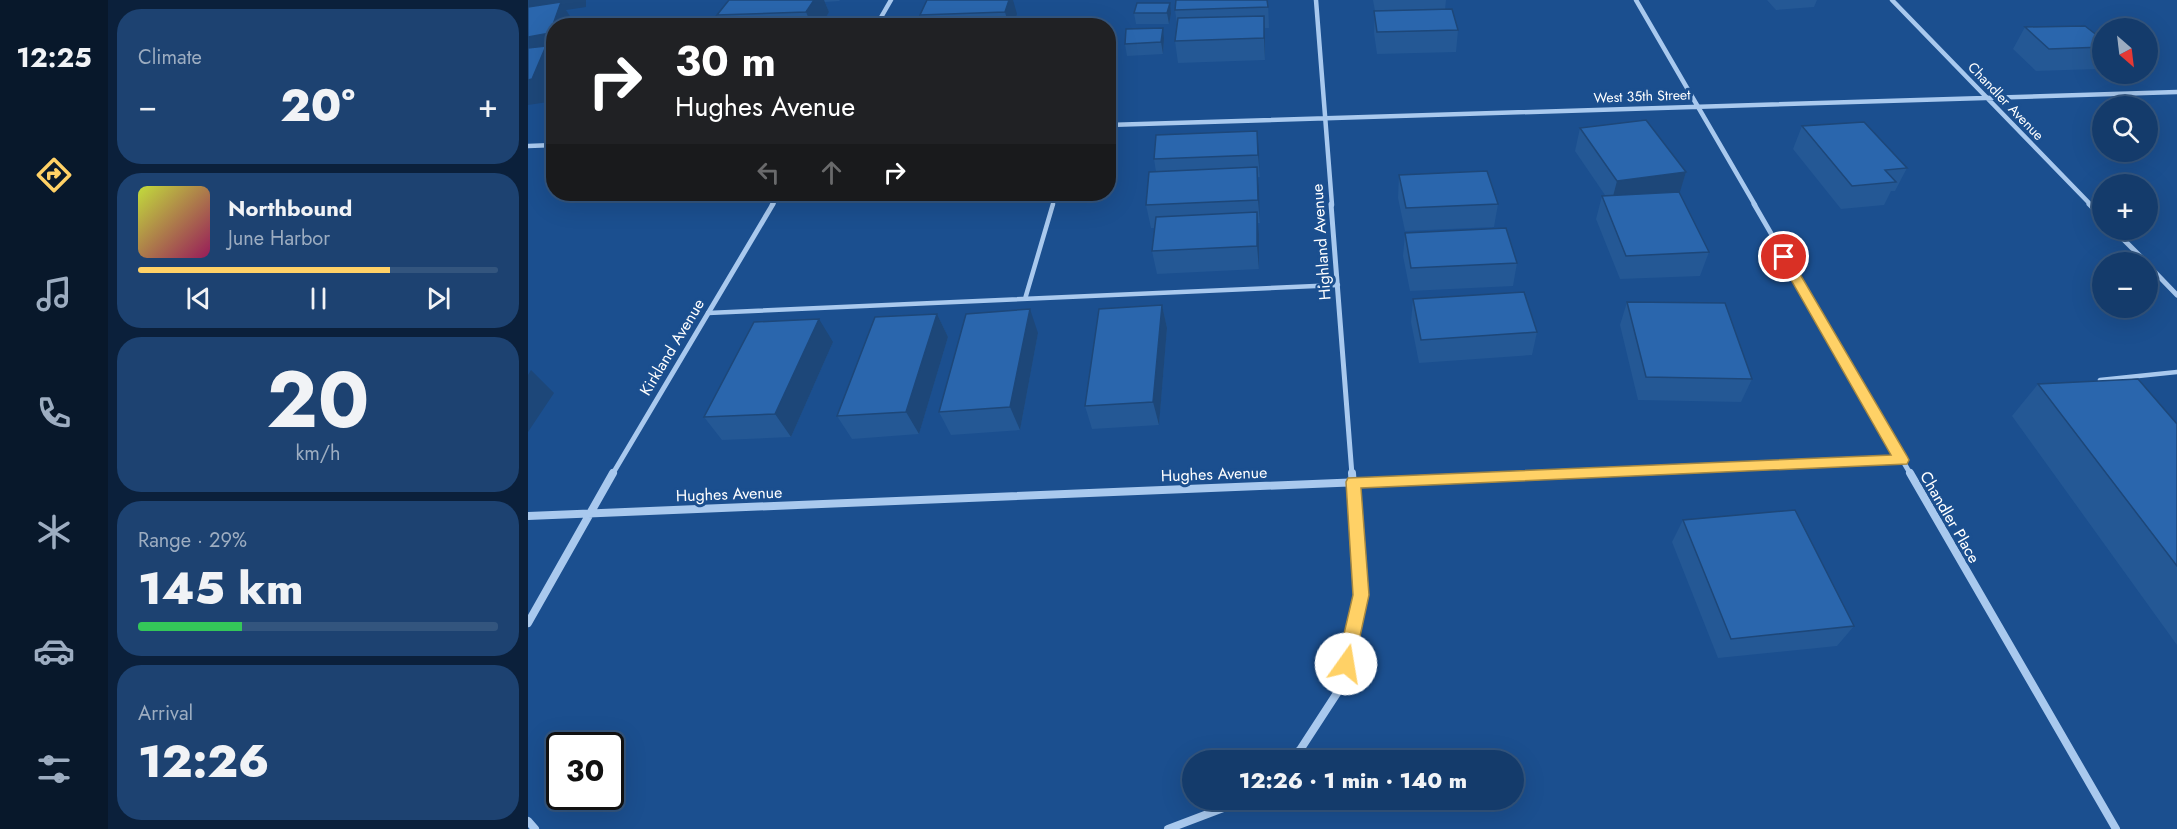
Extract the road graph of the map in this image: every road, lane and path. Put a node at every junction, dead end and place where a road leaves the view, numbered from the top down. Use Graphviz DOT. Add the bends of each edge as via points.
graph roads {
  1 [pos="891,0"];
  2 [pos="1316,0"];
  3 [pos="1636,0"];
  4 [pos="1892,0"];
  5 [pos="881,18"];
  6 [pos="2177,92"];
  7 [pos="1988,99"];
  8 [pos="1696,106"];
  9 [pos="1325,118"];
  10 [pos="1116,125"];
  11 [pos="546,145"];
  12 [pos="528,146"];
  13 [pos="775,201"];
  14 [pos="1054,201"];
  15 [pos="2092,207"];
  16 [pos="2124,240"];
  17 [pos="2135,252"];
  18 [pos="2158,275"];
  19 [pos="1338,285"];
  20 [pos="2177,295"];
  21 [pos="1025,299"];
  22 [pos="708,313"];
  23 [pos="2177,372"];
  24 [pos="2107,389"];
  25 [pos="1902,460"];
  26 [pos="1353,482"];
  27 [pos="589,514"];
  28 [pos="528,516"];
  29 [pos="528,623"];
  30 [pos="1300,750"];
  31 [pos="1218,810"];
  32 [pos="528,821"];
  33 [pos="535,829"];
  34 [pos="1168,829"];
  35 [pos="2116,829"];
  1 -- 5 [label="street"];
  2 -- 9 [label="street, Highland Avenue"];
  3 -- 8 [label="street, Chandler Place"];
  4 -- 7 [label="street, Chandler Avenue"];
  6 -- 7 [label="street, West 35th Street"];
  7 -- 8 [label="street, West 35th Street"];
  7 -- 15 [label="street, Chandler Avenue"];
  8 -- 9 [label="street, West 35th Street"];
  8 -- 25 [label="street, Chandler Place"];
  9 -- 10 [label="street, West 35th Street"];
  9 -- 19 [label="street, Highland Avenue"];
  11 -- 12 [label="street"];
  13 -- 22 [label="street, Kirkland Avenue"];
  14 -- 21 [label="lane"];
  16 -- 17 [label="street"];
  18 -- 20 [label="street"];
  19 -- 21 [label="lane"];
  19 -- 26 [label="street, Highland Avenue"];
  21 -- 22 [label="lane"];
  22 -- 27 [label="street, Kirkland Avenue"];
  23 -- 24 [label="lane" via="2100,380"];
  25 -- 26 [label="street, Hughes Avenue"];
  25 -- 35 [label="street, Chandler Place"];
  26 -- 27 [label="street, Hughes Avenue"];
  26 -- 30 [label="street, Highland Avenue" via="1361,595 1341,687"];
  27 -- 28 [label="street, Hughes Avenue"];
  27 -- 29 [label="street, Kirkland Avenue"];
  31 -- 34 [label="street"];
  32 -- 33 [label="street"];
}
